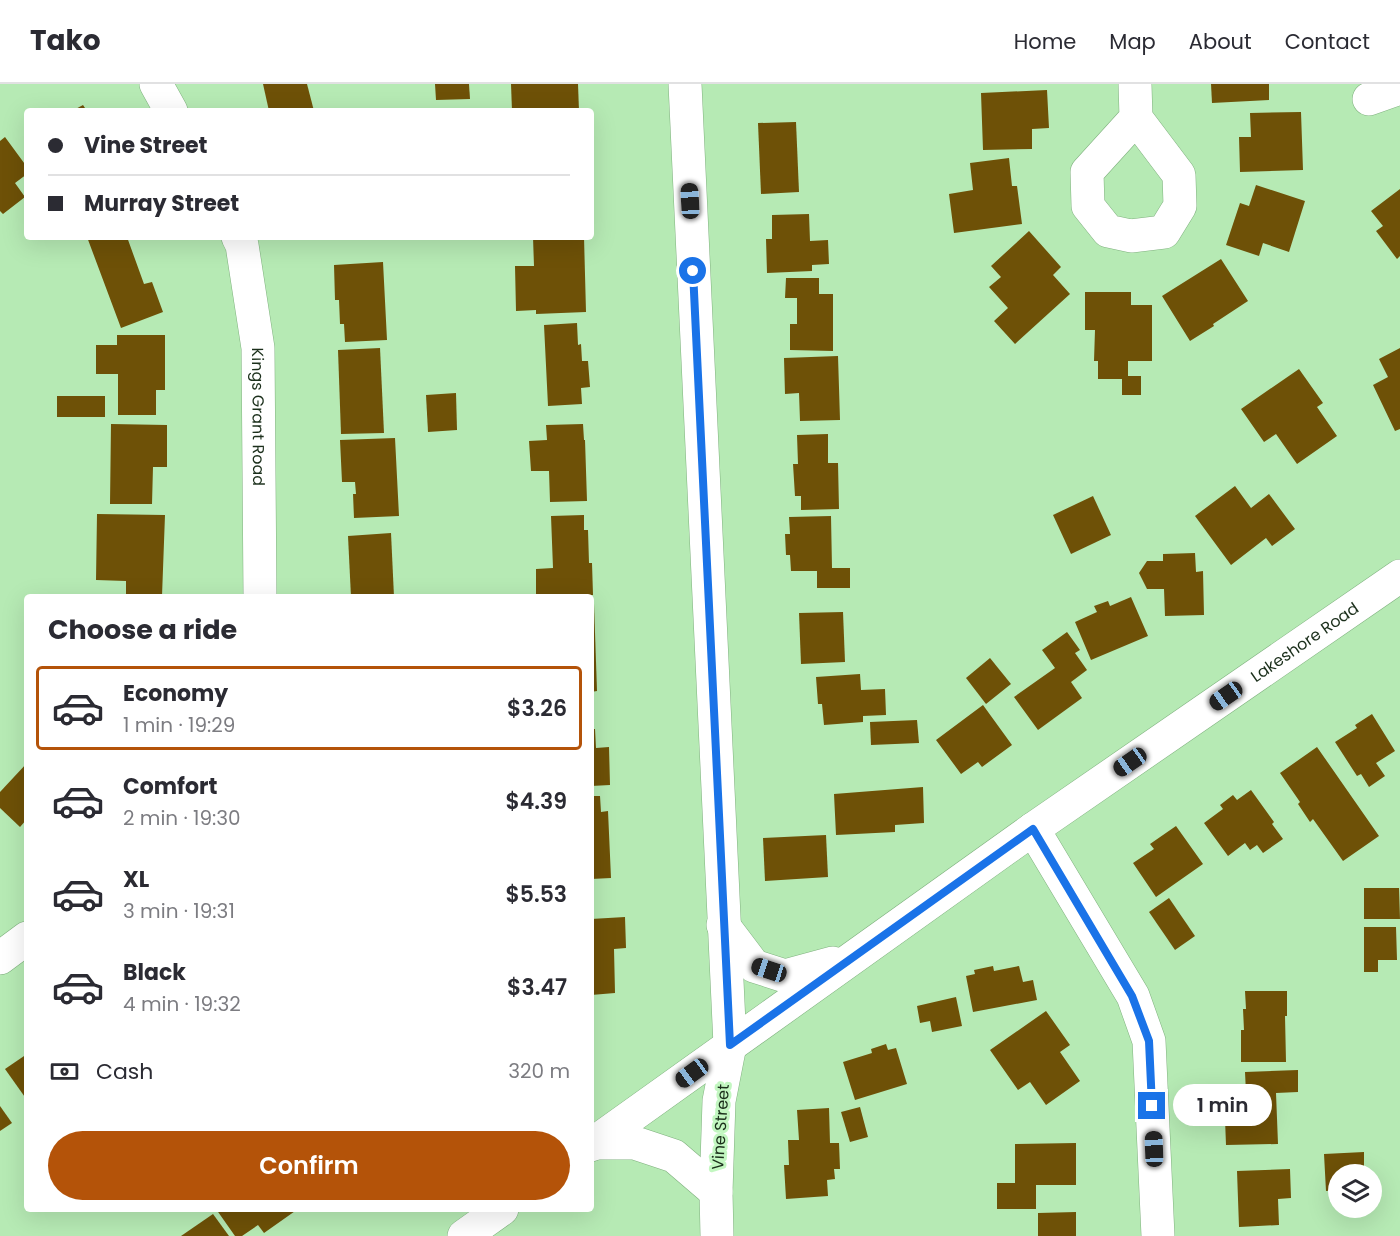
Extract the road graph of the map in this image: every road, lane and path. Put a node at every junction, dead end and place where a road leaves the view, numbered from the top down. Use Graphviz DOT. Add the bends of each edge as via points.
graph roads {
  1 [pos="156,84"];
  2 [pos="685,84"];
  3 [pos="1135,84"];
  4 [pos="1400,88"];
  5 [pos="1369,99"];
  6 [pos="169,108"];
  7 [pos="1136,118"];
  8 [pos="240,240"];
  9 [pos="1400,576"];
  10 [pos="260,594"];
  11 [pos="1033,829"];
  12 [pos="723,925"];
  13 [pos="24,940"];
  14 [pos="0,958"];
  15 [pos="852,959"];
  16 [pos="730,1045"];
  17 [pos="594,1143"];
  18 [pos="594,1144"];
  19 [pos="716,1192"];
  20 [pos="498,1212"];
  21 [pos="464,1236"];
  22 [pos="717,1236"];
  23 [pos="1158,1236"];
  1 -- 6 [label="street"];
  2 -- 12 [label="street, Vine Street"];
  3 -- 7 [label="street"];
  4 -- 5 [label="street"];
  8 -- 10 [label="street, Kings Grant Road" via="258,348"];
  9 -- 11 [label="street, Lakeshore Road"];
  11 -- 15 [label="street, Lakeshore Road"];
  11 -- 23 [label="street" via="1132,996 1149,1041"];
  12 -- 15 [label="street" via="754,966 785,975"];
  12 -- 16 [label="street, Vine Street"];
  13 -- 14 [label="street"];
  15 -- 16 [label="street, Lakeshore Road"];
  16 -- 17 [label="street, Lakeshore Road"];
  16 -- 19 [label="street, Vine Street" via="719,1101"];
  18 -- 19 [label="street" via="635,1143 674,1156"];
  19 -- 22 [label="street, Vine Street"];
  20 -- 21 [label="street"];
}
